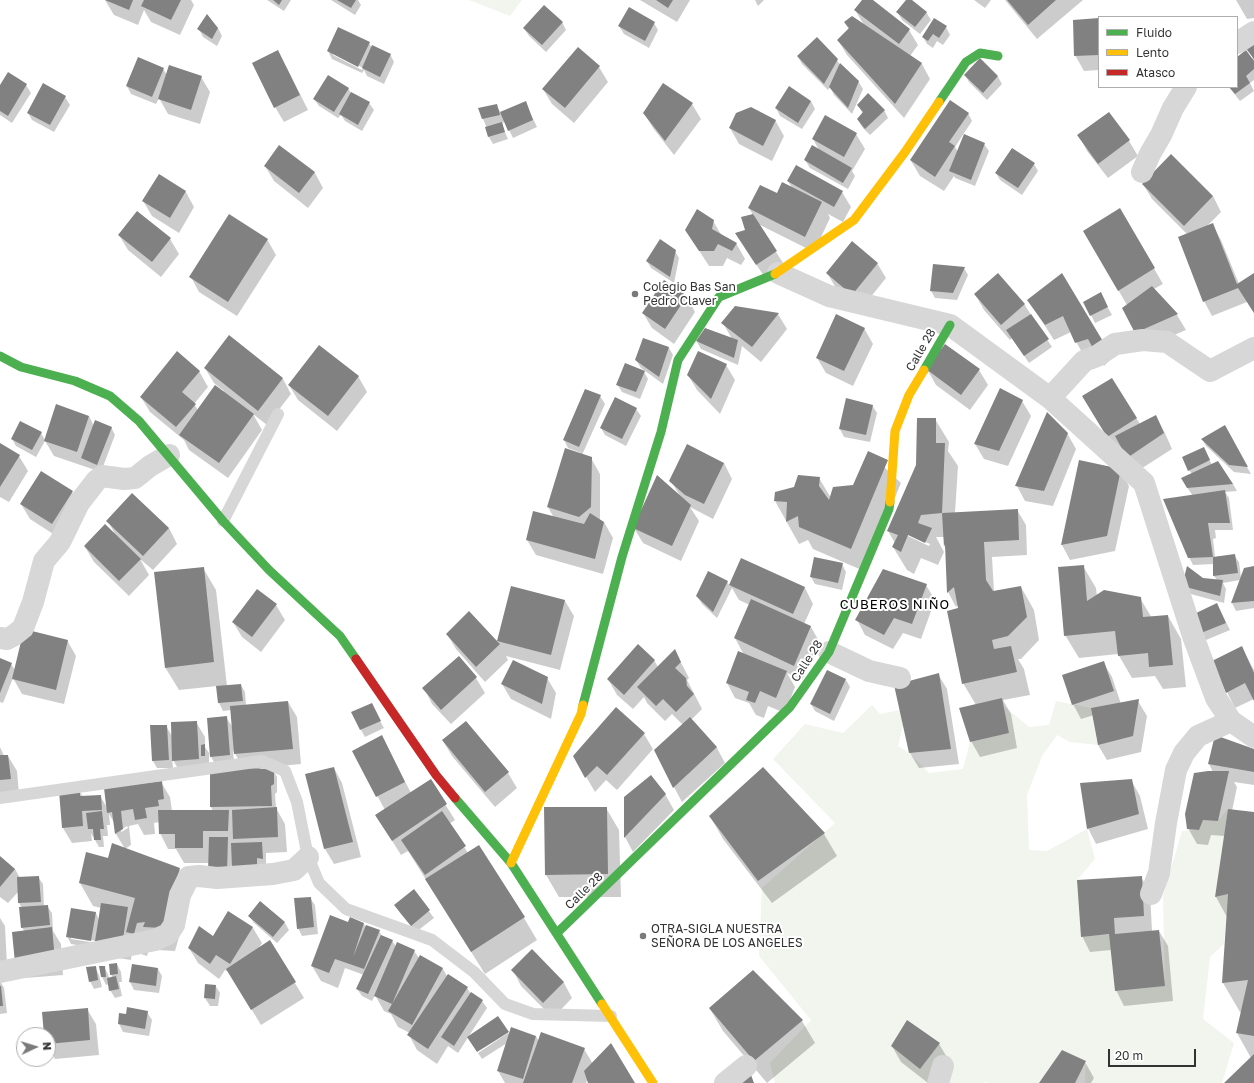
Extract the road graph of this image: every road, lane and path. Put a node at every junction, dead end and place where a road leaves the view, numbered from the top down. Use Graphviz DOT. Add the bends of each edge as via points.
graph roads {
  1 [pos="1254,32"];
  2 [pos="1238,42"];
  3 [pos="998,56"];
  4 [pos="1185,88"];
  5 [pos="1142,172"];
  6 [pos="778,273"];
  7 [pos="950,325"];
  8 [pos="1254,348"];
  9 [pos="0,356"];
  10 [pos="1050,398"];
  11 [pos="278,414"];
  12 [pos="169,455"];
  13 [pos="223,521"];
  14 [pos="0,638"];
  15 [pos="829,652"];
  16 [pos="900,678"];
  17 [pos="1231,721"];
  18 [pos="1254,738"];
  19 [pos="0,798"];
  20 [pos="308,857"];
  21 [pos="511,863"];
  22 [pos="1151,894"];
  23 [pos="557,933"];
  24 [pos="0,972"];
  25 [pos="611,1016"];
  26 [pos="746,1066"];
  27 [pos="653,1083"];
  28 [pos="725,1083"];
  1 -- 2 [label="street"];
  3 -- 6 [label="street" via="980,53 966,62 905,152 854,220"];
  4 -- 5 [label="street" via="1172,108"];
  6 -- 7 [label="street" via="829,296"];
  6 -- 21 [label="street" via="719,298 678,360 661,432 622,558 581,714"];
  7 -- 10 [label="street"];
  7 -- 15 [label="street, Calle 28" via="908,395 895,431 889,509"];
  8 -- 10 [label="street" via="1210,371 1168,342 1143,340 1115,344 1084,361"];
  9 -- 12 [label="street" via="21,367 75,382 110,396 139,421"];
  10 -- 17 [label="street" via="1144,483 1216,698"];
  11 -- 13 [label="lane"];
  12 -- 13 [label="street"];
  12 -- 14 [label="street" via="135,478 102,476 96,481 79,503 60,542 44,561 23,628 7,639"];
  13 -- 21 [label="street" via="340,636 436,775"];
  15 -- 16 [label="street" via="869,671"];
  15 -- 23 [label="street, Calle 28" via="790,707"];
  17 -- 18 [label="street"];
  17 -- 22 [label="street" via="1198,736 1184,753 1176,770 1159,873"];
  19 -- 20 [label="lane" via="262,761 285,771 297,802"];
  20 -- 24 [label="street" via="294,870 273,874 189,877 180,894 174,925 168,934 155,940"];
  20 -- 25 [label="lane" via="319,883 346,909 432,940 474,972 505,1004 533,1014"];
  21 -- 23 [label="street"];
  23 -- 25 [label="street"];
  25 -- 27 [label="street"];
  26 -- 28 [label="street"];
}
